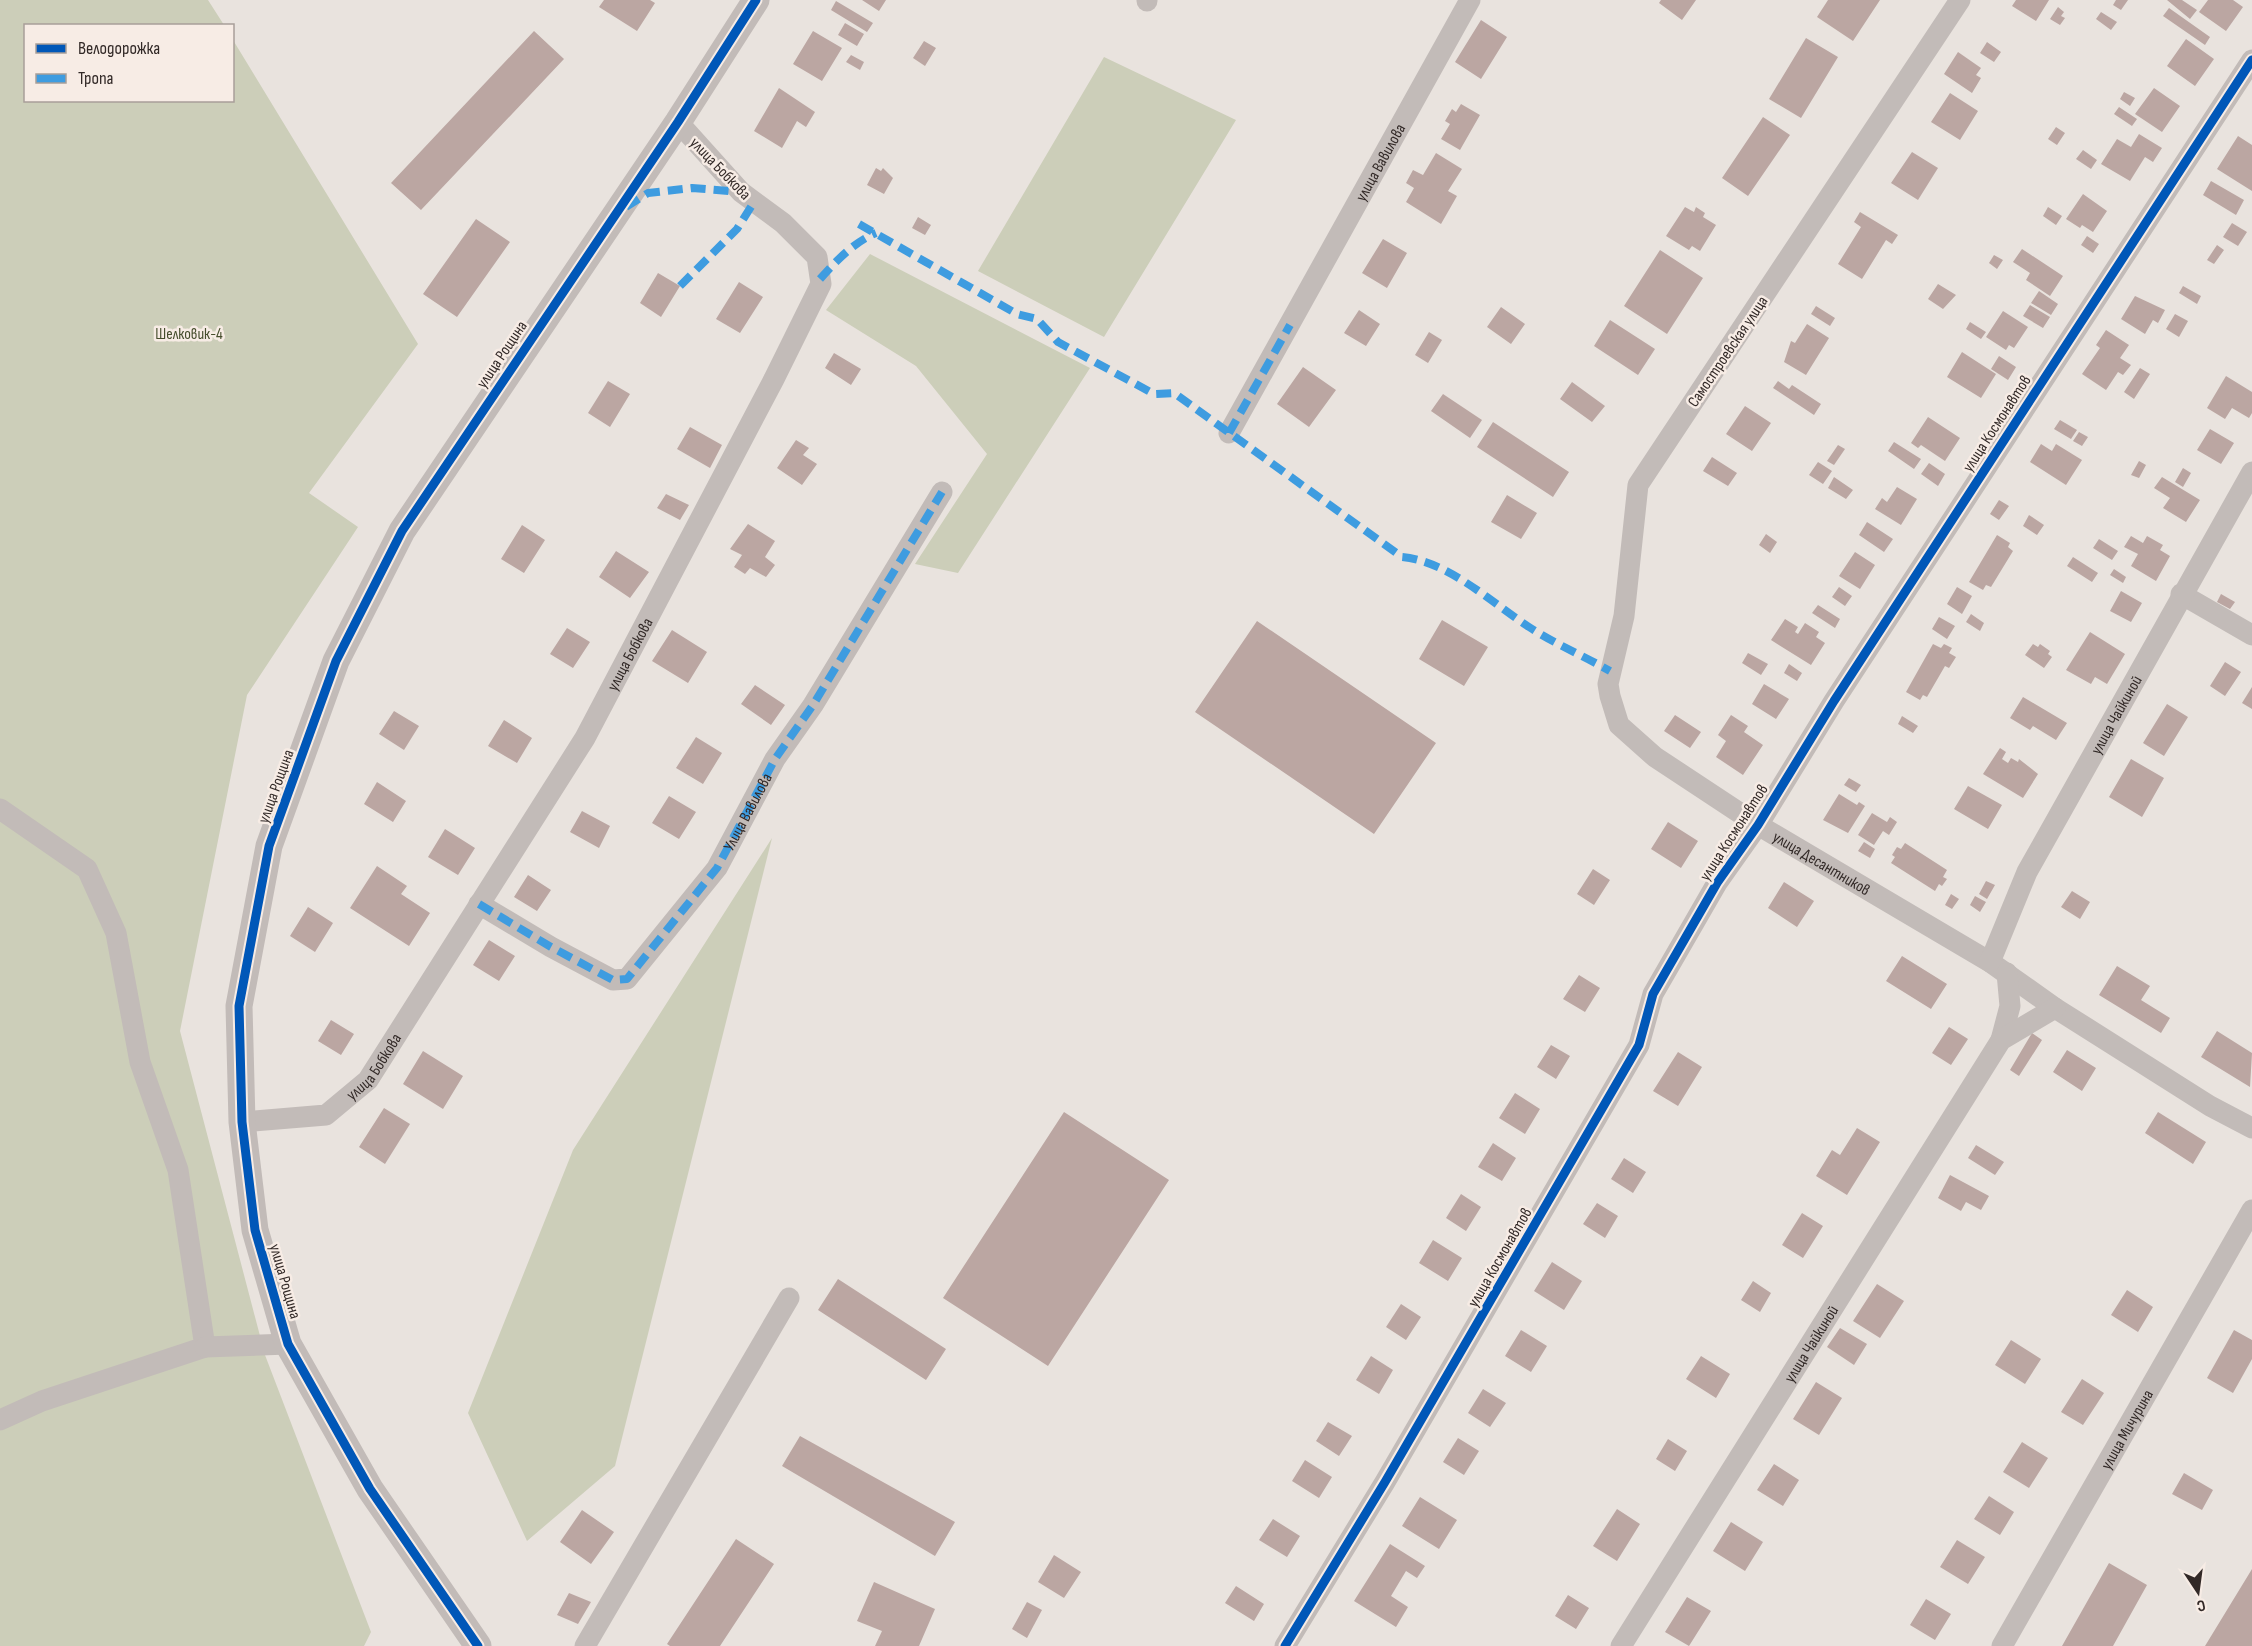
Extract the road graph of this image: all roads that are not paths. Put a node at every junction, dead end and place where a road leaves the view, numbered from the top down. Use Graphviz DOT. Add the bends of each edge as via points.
graph roads {
  1 [pos="756,0"];
  2 [pos="1470,0"];
  3 [pos="1960,0"];
  4 [pos="2252,60"];
  5 [pos="678,122"];
  6 [pos="1229,433"];
  7 [pos="2252,472"];
  8 [pos="942,492"];
  9 [pos="2181,594"];
  10 [pos="2252,635"];
  11 [pos="1629,737"];
  12 [pos="0,809"];
  13 [pos="1758,825"];
  14 [pos="480,904"];
  15 [pos="1998,967"];
  16 [pos="2055,1008"];
  17 [pos="2001,1040"];
  18 [pos="242,1122"];
  19 [pos="2252,1128"];
  20 [pos="2252,1210"];
  21 [pos="789,1298"];
  22 [pos="288,1344"];
  23 [pos="205,1347"];
  24 [pos="0,1420"];
  25 [pos="478,1646"];
  26 [pos="585,1646"];
  27 [pos="1285,1646"];
  28 [pos="1621,1646"];
  29 [pos="2002,1646"];
  1 -- 5 [label="street, улица Рощина"];
  2 -- 6 [label="street, улица Вавилова"];
  3 -- 11 [label="street, Самостроевская улица" via="1638,485 1624,616 1608,684 1618,725"];
  4 -- 13 [label="street, улица Космонавтов" via="1834,701"];
  5 -- 14 [label="street, улица Бобкова" via="741,192 783,223 818,257 821,284 585,738"];
  5 -- 18 [label="street, улица Рощина" via="402,531 336,661 269,846 239,1006"];
  7 -- 9 [label="street, улица Чайкиной"];
  8 -- 14 [label="street, Улица Вавилова" via="776,759 717,868 627,979 613,980"];
  9 -- 10 [label="street"];
  9 -- 15 [label="street, улица Чайкиной" via="2027,872"];
  11 -- 13 [label="street, улица Десантников"];
  12 -- 23 [label="street" via="87,869 116,933 140,1062 178,1170"];
  13 -- 15 [label="street, улица Десантников"];
  13 -- 27 [label="street, улица Космонавтов" via="1717,883 1653,994 1639,1045 1586,1138"];
  14 -- 18 [label="street, улица Бобкова" via="368,1080 326,1115"];
  15 -- 16 [label="street, улица Десантников"];
  15 -- 17 [label="street, улица Чайкиной" via="2010,1006"];
  16 -- 17 [label="street, улица Чайкиной"];
  16 -- 19 [label="street" via="2210,1106"];
  17 -- 28 [label="street, улица Чайкиной"];
  18 -- 22 [label="street, улица Рощина" via="255,1230"];
  20 -- 29 [label="street, улица Мичурина"];
  21 -- 26 [label="street"];
  22 -- 23 [label="street"];
  22 -- 25 [label="street, улица Рощина" via="370,1489"];
  23 -- 24 [label="street" via="42,1401"];
}
